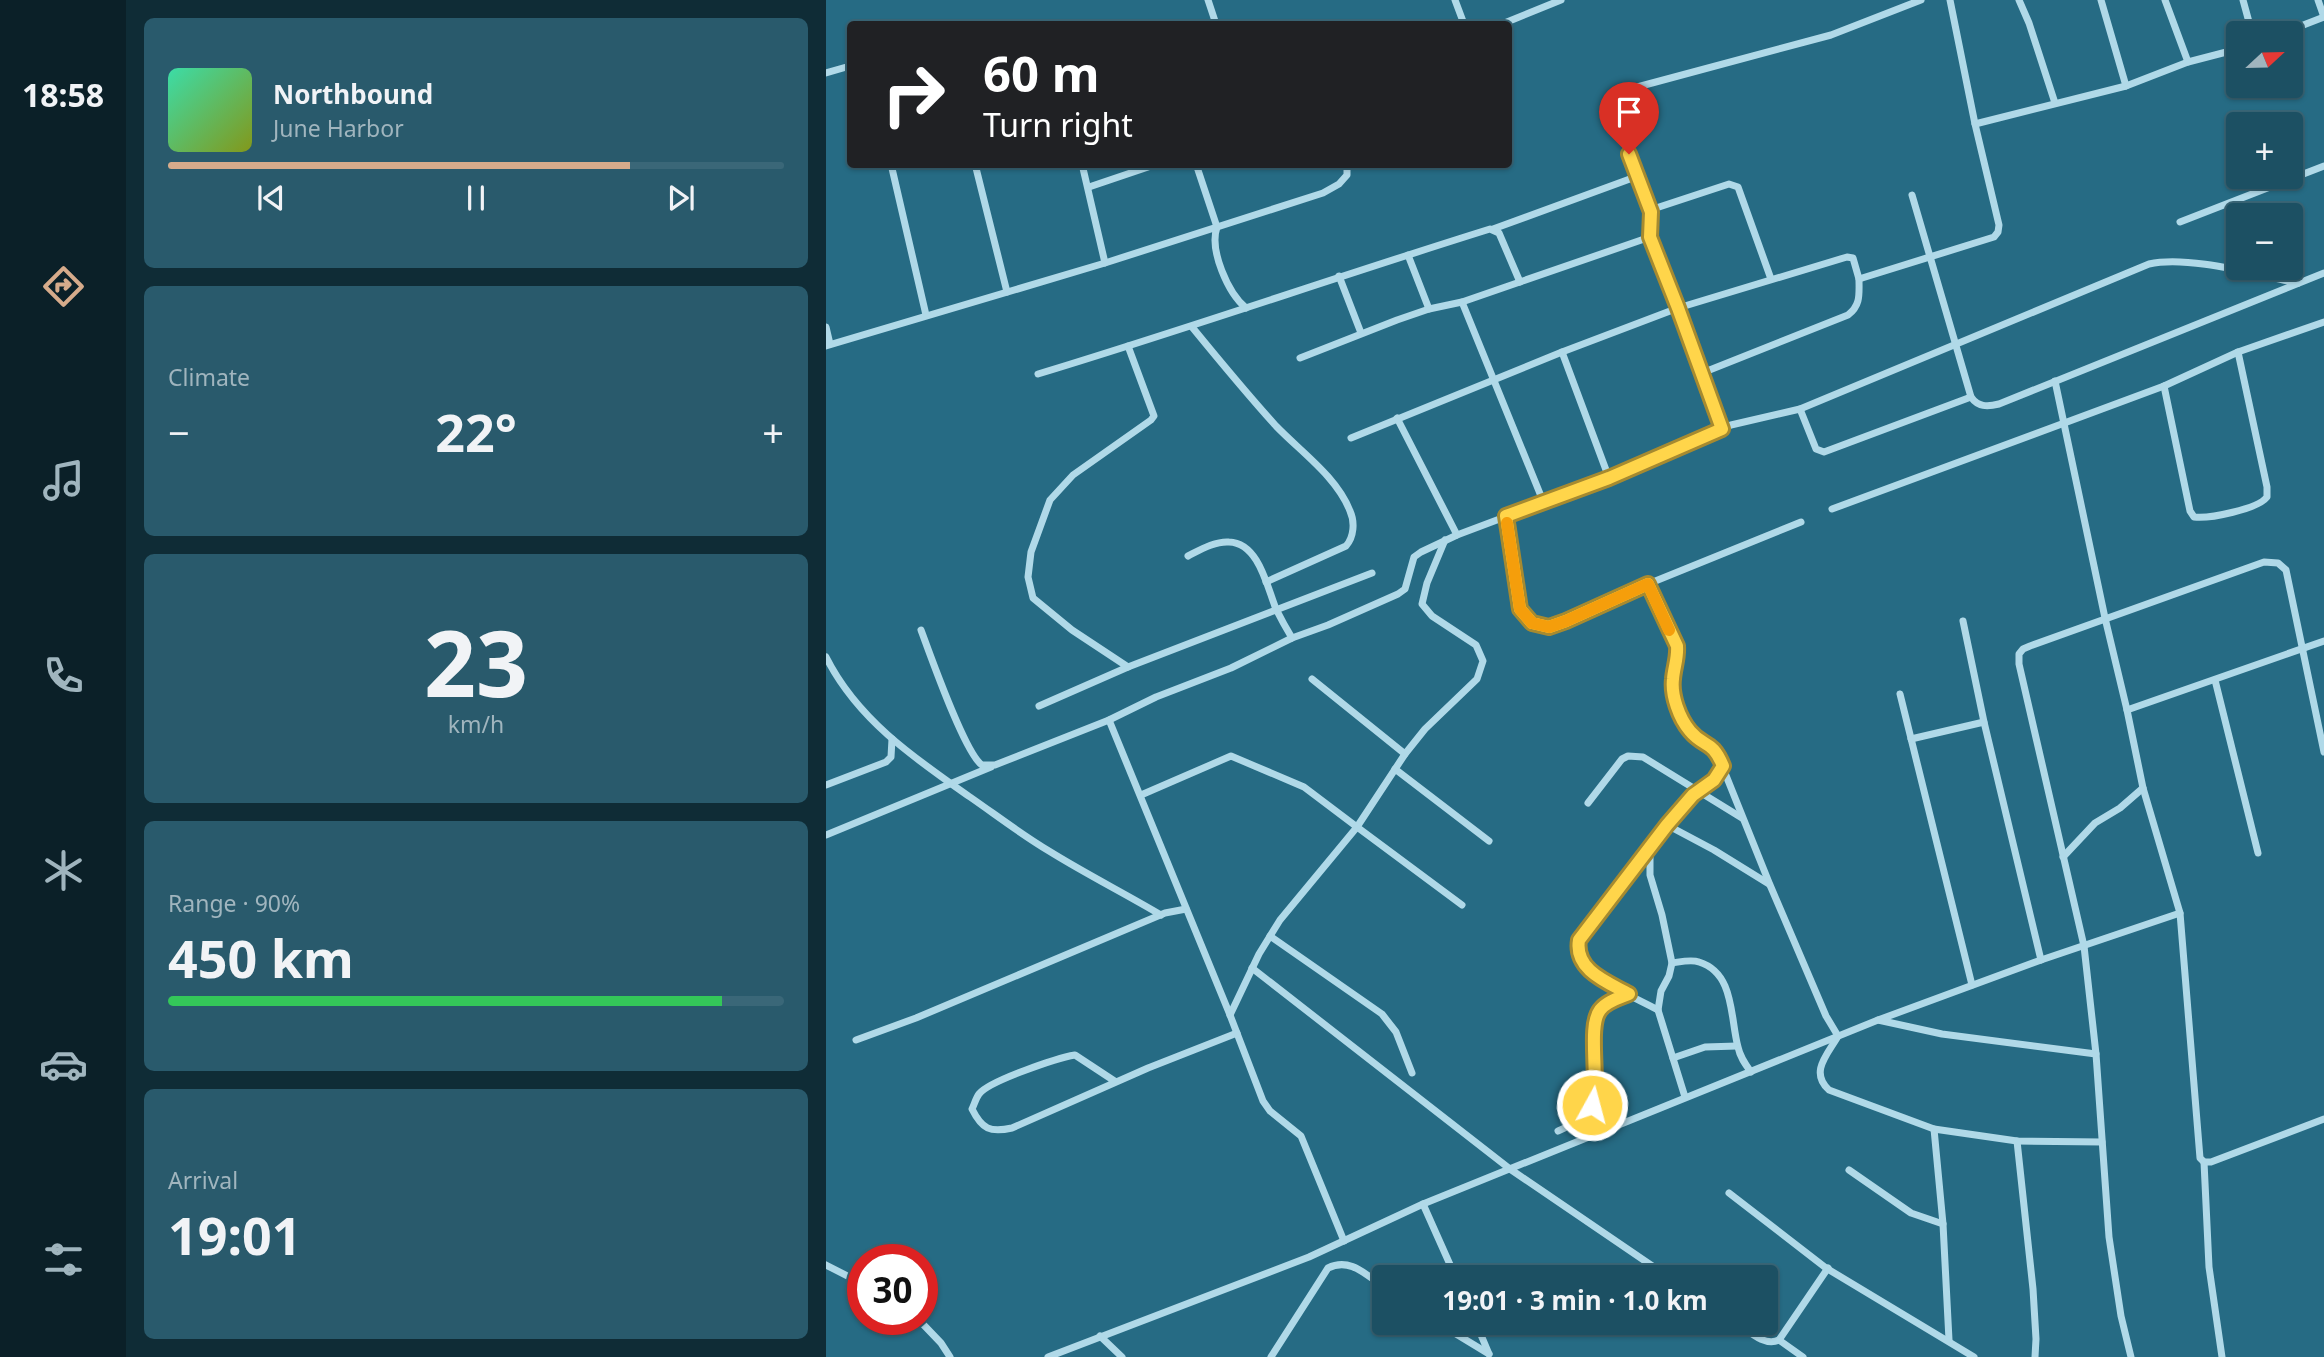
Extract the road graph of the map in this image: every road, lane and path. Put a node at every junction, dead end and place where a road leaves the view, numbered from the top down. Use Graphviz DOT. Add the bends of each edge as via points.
graph roads {
  1 [pos="1208,0"];
  2 [pos="1455,0"];
  3 [pos="1561,0"];
  4 [pos="1921,0"];
  5 [pos="1950,0"];
  6 [pos="2019,0"];
  7 [pos="2101,0"];
  8 [pos="2165,0"];
  9 [pos="2243,0"];
  10 [pos="2318,0"];
  11 [pos="2324,17"];
  12 [pos="1215,21"];
  13 [pos="1463,21"];
  14 [pos="1509,21"];
  15 [pos="2249,21"];
  16 [pos="2303,25"];
  17 [pos="2226,51"];
  18 [pos="2188,62"];
  19 [pos="847,67"];
  20 [pos="826,73"];
  21 [pos="2126,86"];
  22 [pos="2055,103"];
  23 [pos="1975,124"];
  24 [pos="2324,166"];
  25 [pos="892,168"];
  26 [pos="976,168"];
  27 [pos="1083,168"];
  28 [pos="1145,168"];
  29 [pos="1197,168"];
  30 [pos="1347,168"];
  31 [pos="1638,176"];
  32 [pos="1088,187"];
  33 [pos="1912,195"];
  34 [pos="1650,210"];
  35 [pos="2180,222"];
  36 [pos="1217,227"];
  37 [pos="1493,229"];
  38 [pos="1650,237"];
  39 [pos="1408,254"];
  40 [pos="1929,256"];
  41 [pos="1105,262"];
  42 [pos="2324,273"];
  43 [pos="1339,276"];
  44 [pos="1771,279"];
  45 [pos="1859,279"];
  46 [pos="1520,282"];
  47 [pos="2298,283"];
  48 [pos="1007,292"];
  49 [pos="1462,302"];
  50 [pos="1247,308"];
  51 [pos="1678,308"];
  52 [pos="1429,309"];
  53 [pos="926,315"];
  54 [pos="2324,322"];
  55 [pos="826,327"];
  56 [pos="1192,327"];
  57 [pos="1361,333"];
  58 [pos="1956,344"];
  59 [pos="828,345"];
  60 [pos="1128,346"];
  61 [pos="1562,352"];
  62 [pos="2238,352"];
  63 [pos="1300,358"];
  64 [pos="1702,373"];
  65 [pos="1038,374"];
  66 [pos="1495,379"];
  67 [pos="2055,381"];
  68 [pos="2164,386"];
  69 [pos="1970,397"];
  70 [pos="1800,409"];
  71 [pos="1397,418"];
  72 [pos="2064,423"];
  73 [pos="1722,429"];
  74 [pos="1350,438"];
  75 [pos="1609,478"];
  76 [pos="1543,501"];
  77 [pos="1832,509"];
  78 [pos="1506,516"];
  79 [pos="1801,522"];
  80 [pos="1457,535"];
  81 [pos="1445,540"];
  82 [pos="1188,556"];
  83 [pos="1372,573"];
  84 [pos="1266,582"];
  85 [pos="1648,584"];
  86 [pos="1276,609"];
  87 [pos="2105,618"];
  88 [pos="1963,621"];
  89 [pos="921,630"];
  90 [pos="1292,638"];
  91 [pos="2324,640"];
  92 [pos="2303,648"];
  93 [pos="826,657"];
  94 [pos="1129,667"];
  95 [pos="1312,679"];
  96 [pos="2215,680"];
  97 [pos="1900,694"];
  98 [pos="1039,706"];
  99 [pos="2127,710"];
  100 [pos="1109,720"];
  101 [pos="1984,722"];
  102 [pos="2322,735"];
  103 [pos="891,739"];
  104 [pos="1911,739"];
  105 [pos="2324,752"];
  106 [pos="1405,754"];
  107 [pos="995,765"];
  108 [pos="1723,766"];
  109 [pos="1395,769"];
  110 [pos="951,783"];
  111 [pos="826,785"];
  112 [pos="2143,788"];
  113 [pos="1701,791"];
  114 [pos="1141,795"];
  115 [pos="1588,803"];
  116 [pos="1743,818"];
  117 [pos="1667,825"];
  118 [pos="1357,827"];
  119 [pos="826,835"];
  120 [pos="1489,841"];
  121 [pos="1650,845"];
  122 [pos="2258,853"];
  123 [pos="2063,857"];
  124 [pos="1770,885"];
  125 [pos="1462,905"];
  126 [pos="1186,909"];
  127 [pos="2180,913"];
  128 [pos="1161,915"];
  129 [pos="1270,936"];
  130 [pos="2084,947"];
  131 [pos="2041,960"];
  132 [pos="1672,963"];
  133 [pos="1251,968"];
  134 [pos="1972,985"];
  135 [pos="1629,994"];
  136 [pos="1658,1010"];
  137 [pos="1230,1015"];
  138 [pos="1878,1020"];
  139 [pos="1237,1033"];
  140 [pos="1838,1036"];
  141 [pos="856,1040"];
  142 [pos="1737,1046"];
  143 [pos="2096,1054"];
  144 [pos="1673,1058"];
  145 [pos="1751,1072"];
  146 [pos="1412,1073"];
  147 [pos="1116,1082"];
  148 [pos="1685,1097"];
  149 [pos="2324,1119"];
  150 [pos="1934,1129"];
  151 [pos="1558,1130"];
  152 [pos="2017,1141"];
  153 [pos="2102,1142"];
  154 [pos="2204,1162"];
  155 [pos="1510,1169"];
  156 [pos="1849,1170"];
  157 [pos="1729,1193"];
  158 [pos="1423,1204"];
  159 [pos="1942,1224"];
  160 [pos="1344,1241"];
  161 [pos="826,1265"];
  162 [pos="1450,1265"];
  163 [pos="1651,1265"];
  164 [pos="1828,1268"];
  165 [pos="847,1276"];
  166 [pos="1372,1279"];
  167 [pos="932,1335"];
  168 [pos="1458,1335"];
  169 [pos="1481,1335"];
  170 [pos="1755,1335"];
  171 [pos="1100,1336"];
  172 [pos="1779,1340"];
  173 [pos="1949,1340"];
  174 [pos="1490,1355"];
  175 [pos="950,1357"];
  176 [pos="1048,1357"];
  177 [pos="1122,1357"];
  178 [pos="1272,1357"];
  179 [pos="1803,1357"];
  180 [pos="1974,1357"];
  181 [pos="2035,1357"];
  182 [pos="2130,1357"];
  183 [pos="2222,1357"];
  1 -- 12 [label="street"];
  2 -- 13 [label="street"];
  3 -- 14 [label="street"];
  4 -- 31 [label="street" via="1831,35 1621,92 1612,103 1613,110"];
  5 -- 23 [label="street"];
  6 -- 22 [label="street"];
  7 -- 21 [label="street"];
  8 -- 18 [label="street"];
  9 -- 15 [label="street"];
  10 -- 11 [label="street"];
  11 -- 16 [label="street"];
  17 -- 18 [label="street"];
  18 -- 21 [label="street"];
  19 -- 20 [label="street"];
  21 -- 22 [label="street"];
  22 -- 23 [label="street"];
  23 -- 40 [label="street" via="1998,232 1989,239"];
  24 -- 35 [label="street"];
  25 -- 53 [label="street"];
  26 -- 48 [label="street"];
  27 -- 32 [label="street"];
  28 -- 32 [label="street"];
  29 -- 36 [label="street"];
  30 -- 36 [label="street" via="1339,184 1323,193"];
  31 -- 34 [label="street"];
  31 -- 37 [label="street"];
  32 -- 41 [label="street"];
  33 -- 40 [label="street"];
  34 -- 38 [label="street"];
  34 -- 44 [label="street" via="1729,184 1738,187"];
  36 -- 41 [label="street"];
  36 -- 50 [label="street" via="1213,236 1226,281"];
  37 -- 39 [label="street"];
  37 -- 46 [label="street" via="1499,233"];
  38 -- 46 [label="street"];
  38 -- 51 [label="street"];
  39 -- 43 [label="street"];
  39 -- 52 [label="street"];
  40 -- 45 [label="street"];
  40 -- 58 [label="street"];
  41 -- 48 [label="street"];
  42 -- 47 [label="street"];
  43 -- 50 [label="street"];
  43 -- 57 [label="street"];
  44 -- 45 [label="street" via="1847,257 1853,258"];
  44 -- 51 [label="street"];
  45 -- 64 [label="street" via="1859,302 1849,316"];
  46 -- 49 [label="street"];
  47 -- 58 [label="street" via="2185,261 2161,261"];
  47 -- 67 [label="street"];
  48 -- 53 [label="street"];
  49 -- 52 [label="street"];
  49 -- 66 [label="street"];
  50 -- 56 [label="street"];
  51 -- 61 [label="street"];
  51 -- 64 [label="street"];
  52 -- 57 [label="street"];
  53 -- 59 [label="street"];
  54 -- 62 [label="street"];
  55 -- 59 [label="street"];
  56 -- 60 [label="street"];
  56 -- 84 [label="street" via="1274,423 1328,477 1351,511 1352,538 1346,546"];
  57 -- 63 [label="street"];
  58 -- 69 [label="street"];
  58 -- 70 [label="street"];
  60 -- 65 [label="street"];
  60 -- 94 [label="street" via="1154,416 1073,475 1050,500 1031,552 1028,577 1033,597"];
  61 -- 66 [label="street"];
  61 -- 75 [label="street"];
  62 -- 68 [label="street"];
  62 -- 68 [label="street" via="2267,487 2267,497 2260,504 2204,519 2189,511"];
  64 -- 73 [label="street"];
  66 -- 71 [label="street"];
  66 -- 76 [label="street"];
  67 -- 69 [label="street" via="1991,406"];
  67 -- 72 [label="street"];
  68 -- 72 [label="street"];
  69 -- 70 [label="street" via="1824,452 1816,449"];
  70 -- 73 [label="street"];
  71 -- 74 [label="street"];
  71 -- 80 [label="street"];
  72 -- 77 [label="street"];
  72 -- 87 [label="street"];
  73 -- 75 [label="street"];
  75 -- 76 [label="street"];
  76 -- 78 [label="street"];
  78 -- 80 [label="street"];
  78 -- 85 [label="street" via="1520,609 1532,623 1549,627"];
  79 -- 85 [label="street"];
  80 -- 81 [label="street"];
  81 -- 90 [label="street" via="1413,557 1402,592"];
  81 -- 106 [label="street" via="1422,604 1432,616 1476,645 1483,662 1477,679"];
  82 -- 84 [label="street" via="1222,542 1235,543 1256,560"];
  83 -- 86 [label="street"];
  84 -- 86 [label="street"];
  85 -- 108 [label="street" via="1677,646 1675,700 1689,730 1714,748"];
  86 -- 90 [label="street"];
  86 -- 94 [label="street"];
  87 -- 92 [label="street" via="2264,562 2278,563 2286,570"];
  87 -- 99 [label="street"];
  87 -- 123 [label="street" via="2019,654"];
  88 -- 101 [label="street"];
  89 -- 107 [label="street" via="974,756 982,765"];
  90 -- 100 [label="street"];
  91 -- 92 [label="street"];
  92 -- 96 [label="street"];
  92 -- 102 [label="street"];
  93 -- 103 [label="street" via="854,702"];
  94 -- 98 [label="street"];
  95 -- 106 [label="street"];
  96 -- 99 [label="street"];
  96 -- 122 [label="street"];
  97 -- 104 [label="street"];
  99 -- 112 [label="street"];
  100 -- 107 [label="street"];
  100 -- 114 [label="street"];
  101 -- 104 [label="street"];
  101 -- 131 [label="street"];
  102 -- 105 [label="street"];
  103 -- 110 [label="street"];
  103 -- 111 [label="street" via="891,757 886,762"];
  104 -- 134 [label="street"];
  106 -- 109 [label="street"];
  107 -- 110 [label="street"];
  108 -- 113 [label="street"];
  108 -- 116 [label="street"];
  109 -- 118 [label="street"];
  109 -- 120 [label="street"];
  110 -- 119 [label="street"];
  110 -- 128 [label="street" via="1049,851"];
  112 -- 123 [label="street" via="2095,823"];
  112 -- 127 [label="street"];
  113 -- 115 [label="street" via="1643,757 1628,756"];
  113 -- 116 [label="street"];
  113 -- 117 [label="street"];
  114 -- 118 [label="street" via="1231,756 1304,787"];
  114 -- 126 [label="street"];
  116 -- 124 [label="street"];
  117 -- 121 [label="street"];
  117 -- 124 [label="street"];
  118 -- 125 [label="street"];
  118 -- 129 [label="street"];
  121 -- 132 [label="street" via="1650,875"];
  121 -- 135 [label="street" via="1577,948 1584,966"];
  123 -- 130 [label="street"];
  124 -- 140 [label="street"];
  126 -- 128 [label="street"];
  126 -- 137 [label="street"];
  127 -- 130 [label="street"];
  127 -- 154 [label="street" via="2198,1152"];
  128 -- 141 [label="street"];
  129 -- 133 [label="street"];
  129 -- 146 [label="street" via="1381,1014 1396,1032"];
  130 -- 131 [label="street"];
  130 -- 143 [label="street"];
  131 -- 134 [label="street"];
  132 -- 136 [label="street"];
  132 -- 142 [label="street" via="1696,960 1724,981"];
  133 -- 137 [label="street"];
  133 -- 155 [label="street"];
  134 -- 138 [label="street"];
  135 -- 136 [label="street"];
  135 -- 151 [label="street" via="1610,1002 1596,1016 1596,1093 1582,1117"];
  136 -- 144 [label="street"];
  137 -- 139 [label="street"];
  138 -- 140 [label="street"];
  138 -- 143 [label="street" via="1963,1037"];
  139 -- 147 [label="street"];
  139 -- 160 [label="street" via="1265,1106 1301,1136"];
  140 -- 145 [label="street"];
  140 -- 150 [label="street" via="1819,1068 1829,1090"];
  142 -- 144 [label="street" via="1705,1047"];
  142 -- 145 [label="street"];
  143 -- 153 [label="street"];
  144 -- 148 [label="street"];
  145 -- 148 [label="street"];
  147 -- 147 [label="street" via="998,1131 978,1122 972,1109 979,1093 1063,1057 1075,1055"];
  148 -- 155 [label="street"];
  149 -- 154 [label="street"];
  150 -- 152 [label="street"];
  150 -- 159 [label="street"];
  152 -- 153 [label="street"];
  152 -- 181 [label="street" via="2033,1289"];
  153 -- 182 [label="street" via="2109,1237"];
  154 -- 183 [label="street" via="2209,1267"];
  155 -- 158 [label="street"];
  155 -- 163 [label="street"];
  156 -- 159 [label="street" via="1911,1213"];
  157 -- 164 [label="street"];
  158 -- 160 [label="street"];
  158 -- 162 [label="street"];
  159 -- 173 [label="street"];
  160 -- 171 [label="street" via="1252,1281"];
  161 -- 165 [label="street"];
  164 -- 172 [label="street"];
  164 -- 173 [label="street"];
  166 -- 178 [label="street" via="1349,1264 1328,1268"];
  167 -- 175 [label="street"];
  168 -- 174 [label="street"];
  169 -- 174 [label="street"];
  170 -- 172 [label="street" via="1765,1342"];
  171 -- 176 [label="street"];
  171 -- 177 [label="street"];
  172 -- 179 [label="street"];
  173 -- 180 [label="street"];
}
